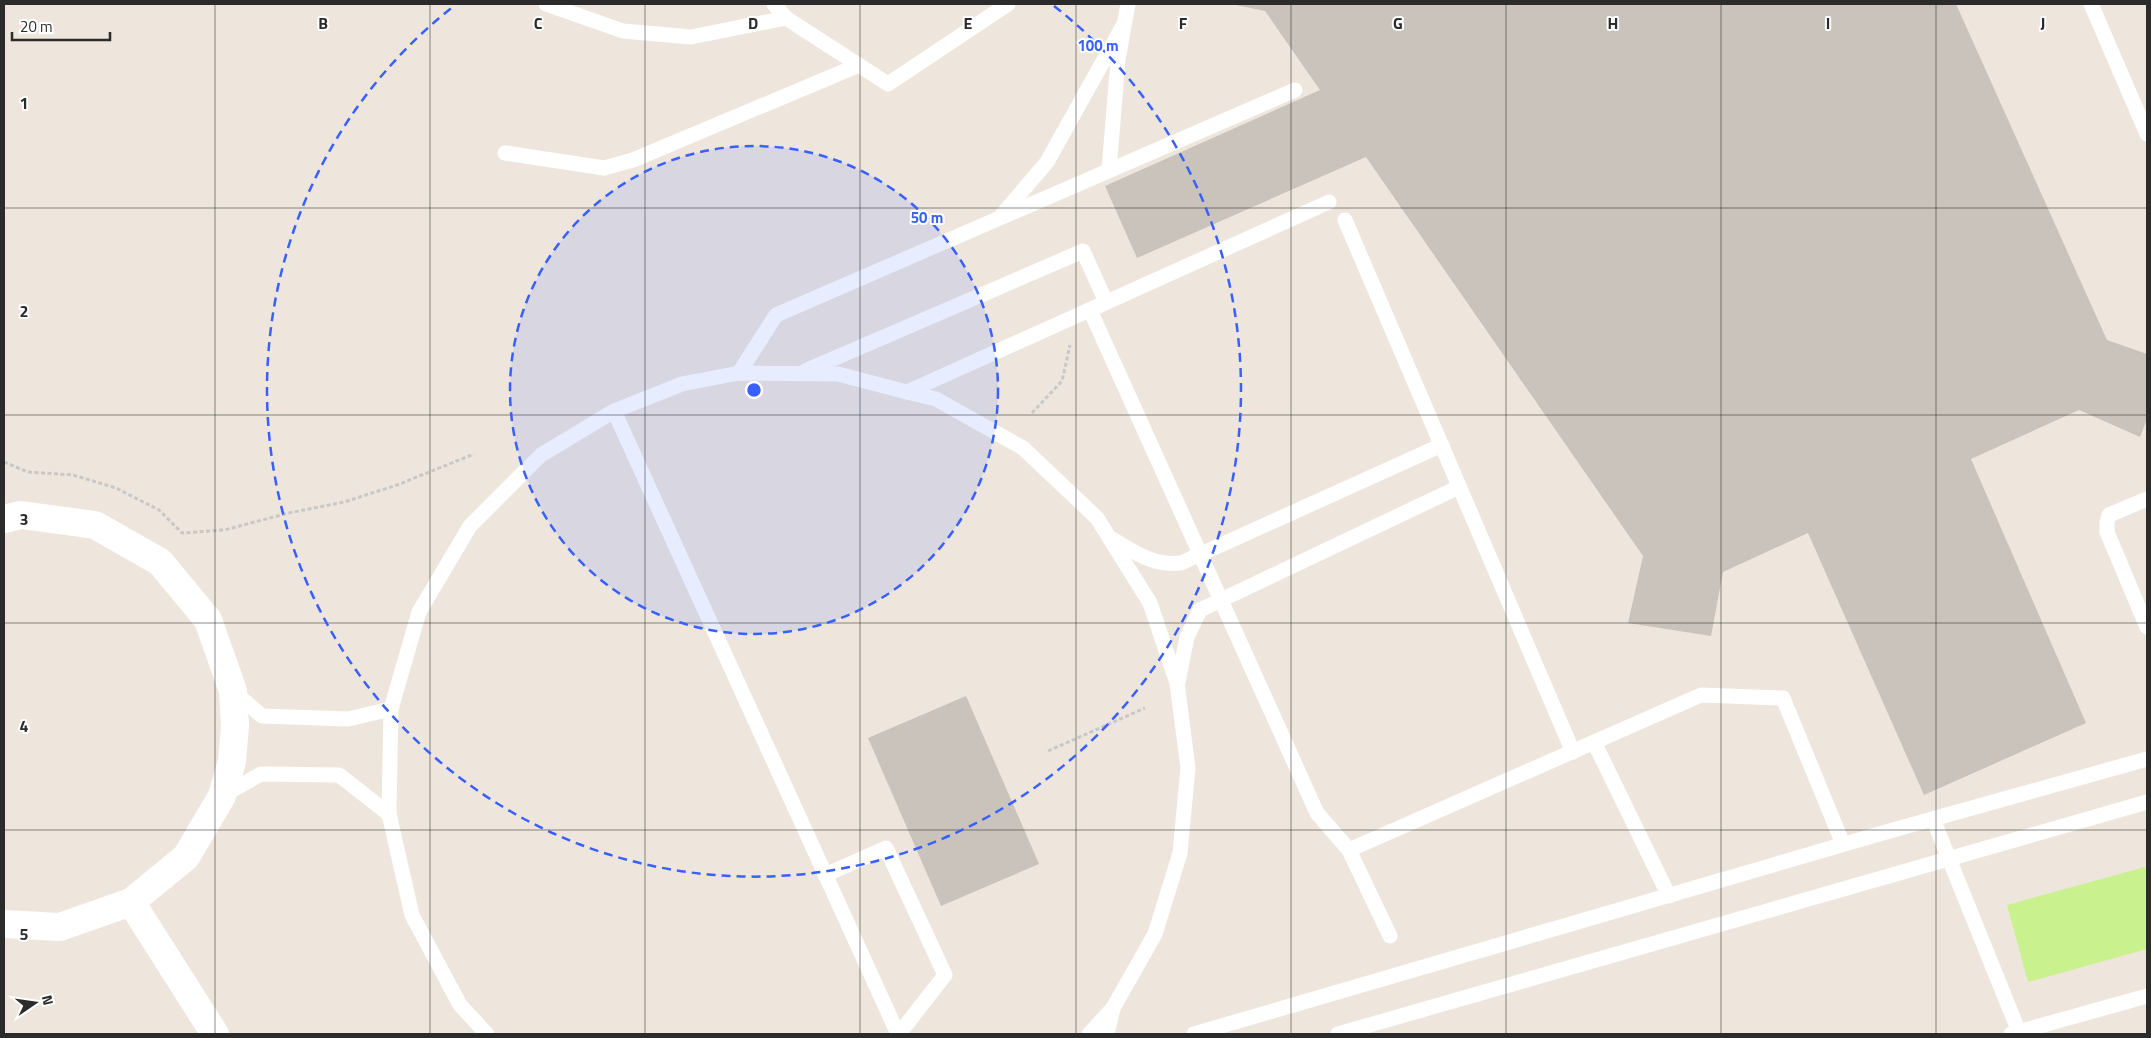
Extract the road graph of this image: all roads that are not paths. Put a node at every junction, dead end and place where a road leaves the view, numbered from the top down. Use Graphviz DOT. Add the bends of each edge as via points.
graph roads {
  1 [pos="546,4"];
  2 [pos="774,4"];
  3 [pos="1008,4"];
  4 [pos="1128,4"];
  5 [pos="2091,4"];
  6 [pos="786,18"];
  7 [pos="1124,24"];
  8 [pos="859,65"];
  9 [pos="1295,90"];
  10 [pos="2147,134"];
  11 [pos="505,153"];
  12 [pos="1109,170"];
  13 [pos="1329,202"];
  14 [pos="999,218"];
  15 [pos="1344,220"];
  16 [pos="1106,302"];
  17 [pos="1090,310"];
  18 [pos="739,373"];
  19 [pos="800,374"];
  20 [pos="907,392"];
  21 [pos="614,411"];
  22 [pos="1442,446"];
  23 [pos="1459,487"];
  24 [pos="2147,500"];
  25 [pos="4,519"];
  26 [pos="1109,537"];
  27 [pos="1200,555"];
  28 [pos="1220,598"];
  29 [pos="2147,626"];
  30 [pos="1177,683"];
  31 [pos="233,691"];
  32 [pos="391,709"];
  33 [pos="1594,742"];
  34 [pos="1573,752"];
  35 [pos="2146,764"];
  36 [pos="222,796"];
  37 [pos="2147,802"];
  38 [pos="388,814"];
  39 [pos="1933,819"];
  40 [pos="1843,844"];
  41 [pos="1349,850"];
  42 [pos="1949,859"];
  43 [pos="825,876"];
  44 [pos="1669,896"];
  45 [pos="131,902"];
  46 [pos="4,924"];
  47 [pos="1390,936"];
  48 [pos="2147,996"];
  49 [pos="1113,1008"];
  50 [pos="2015,1033"];
  51 [pos="215,1034"];
  52 [pos="487,1034"];
  53 [pos="898,1034"];
  54 [pos="1089,1034"];
  55 [pos="1107,1034"];
  56 [pos="1194,1034"];
  57 [pos="1338,1034"];
  1 -- 6 [label="lane" via="622,31 692,37"];
  2 -- 6 [label="lane"];
  3 -- 8 [label="lane" via="888,84"];
  4 -- 7 [label="lane"];
  5 -- 10 [label="lane"];
  6 -- 8 [label="lane"];
  7 -- 12 [label="lane"];
  7 -- 14 [label="lane" via="1047,162"];
  8 -- 11 [label="lane" via="633,160 604,168"];
  9 -- 12 [label="lane"];
  12 -- 14 [label="lane"];
  13 -- 16 [label="lane"];
  14 -- 18 [label="lane" via="776,315"];
  15 -- 22 [label="lane"];
  16 -- 17 [label="lane"];
  16 -- 19 [label="lane" via="1083,251"];
  17 -- 20 [label="lane"];
  17 -- 27 [label="lane"];
  18 -- 19 [label="lane"];
  18 -- 21 [label="lane" via="682,384"];
  19 -- 20 [label="lane" via="838,374"];
  20 -- 26 [label="lane" via="936,399 1024,448 1096,518"];
  21 -- 32 [label="lane" via="541,455 470,526 419,612"];
  21 -- 43 [label="lane"];
  22 -- 23 [label="lane"];
  22 -- 27 [label="lane"];
  23 -- 28 [label="lane"];
  23 -- 34 [label="lane"];
  24 -- 29 [label="lane" via="2110,515 2107,532"];
  25 -- 31 [label="street" via="21,515 95,525 160,562 208,620"];
  26 -- 27 [label="lane" via="1144,558 1164,565 1181,563"];
  26 -- 30 [label="lane" via="1150,603"];
  27 -- 28 [label="lane"];
  28 -- 30 [label="lane" via="1200,610 1187,637"];
  28 -- 41 [label="lane" via="1317,813"];
  30 -- 49 [label="lane" via="1188,768 1180,853 1155,934"];
  31 -- 32 [label="lane" via="262,716 348,719"];
  31 -- 36 [label="street" via="232,761"];
  32 -- 38 [label="lane"];
  33 -- 34 [label="lane"];
  33 -- 40 [label="lane" via="1701,695 1784,698"];
  33 -- 44 [label="lane"];
  34 -- 41 [label="lane"];
  35 -- 39 [label="lane"];
  36 -- 38 [label="lane" via="261,774 339,775"];
  36 -- 45 [label="street" via="186,856"];
  37 -- 42 [label="lane"];
  38 -- 52 [label="lane" via="412,915 460,1006"];
  39 -- 40 [label="lane"];
  39 -- 42 [label="lane"];
  40 -- 44 [label="lane"];
  41 -- 47 [label="lane"];
  42 -- 50 [label="lane"];
  42 -- 57 [label="lane"];
  43 -- 53 [label="lane"];
  43 -- 53 [label="lane" via="886,848 945,975"];
  44 -- 56 [label="lane"];
  45 -- 46 [label="street" via="60,927"];
  45 -- 51 [label="street"];
  48 -- 50 [label="lane"];
  49 -- 54 [label="lane"];
  49 -- 55 [label="lane"];
}
